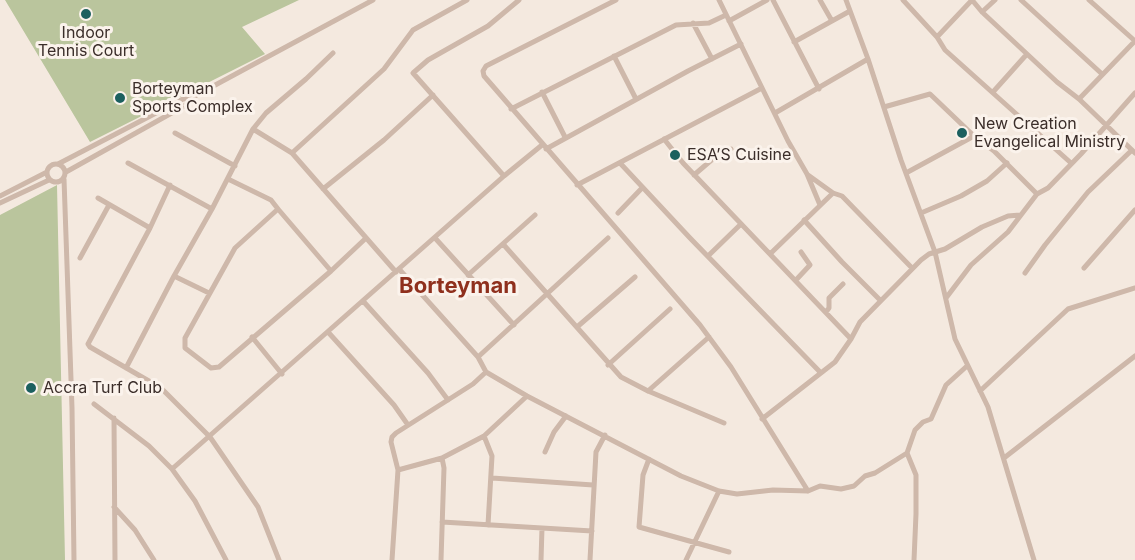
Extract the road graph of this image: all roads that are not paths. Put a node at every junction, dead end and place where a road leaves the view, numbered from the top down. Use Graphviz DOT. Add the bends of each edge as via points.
graph roads {
  1 [pos="373,0"];
  2 [pos="467,0"];
  3 [pos="519,0"];
  4 [pos="616,0"];
  5 [pos="719,0"];
  6 [pos="767,0"];
  7 [pos="773,0"];
  8 [pos="820,0"];
  9 [pos="846,0"];
  10 [pos="903,0"];
  11 [pos="994,0"];
  12 [pos="1021,0"];
  13 [pos="1089,0"];
  14 [pos="850,11"];
  15 [pos="982,12"];
  16 [pos="728,18"];
  17 [pos="832,21"];
  18 [pos="693,23"];
  19 [pos="937,37"];
  20 [pos="1135,41"];
  21 [pos="794,42"];
  22 [pos="741,44"];
  23 [pos="333,53"];
  24 [pos="1027,54"];
  25 [pos="614,56"];
  26 [pos="712,59"];
  27 [pos="868,59"];
  28 [pos="1102,74"];
  29 [pos="762,88"];
  30 [pos="819,88"];
  31 [pos="543,92"];
  32 [pos="993,92"];
  33 [pos="1135,93"];
  34 [pos="433,96"];
  35 [pos="193,97"];
  36 [pos="636,99"];
  37 [pos="1079,99"];
  38 [pos="884,107"];
  39 [pos="511,109"];
  40 [pos="775,113"];
  41 [pos="1105,125"];
  42 [pos="253,129"];
  43 [pos="175,134"];
  44 [pos="974,136"];
  45 [pos="565,137"];
  46 [pos="664,139"];
  47 [pos="544,147"];
  48 [pos="731,149"];
  49 [pos="1133,151"];
  50 [pos="292,153"];
  51 [pos="128,163"];
  52 [pos="620,163"];
  53 [pos="1007,163"];
  54 [pos="58,164"];
  55 [pos="1071,164"];
  56 [pos="235,166"];
  57 [pos="47,172"];
  58 [pos="66,172"];
  59 [pos="906,173"];
  60 [pos="807,174"];
  61 [pos="694,175"];
  62 [pos="504,176"];
  63 [pos="228,178"];
  64 [pos="64,179"];
  65 [pos="50,180"];
  66 [pos="170,185"];
  67 [pos="577,185"];
  68 [pos="642,188"];
  69 [pos="323,189"];
  70 [pos="833,194"];
  71 [pos="1037,194"];
  72 [pos="0,196"];
  73 [pos="98,198"];
  74 [pos="0,203"];
  75 [pos="109,205"];
  76 [pos="820,205"];
  77 [pos="212,209"];
  78 [pos="278,209"];
  79 [pos="1135,210"];
  80 [pos="618,213"];
  81 [pos="921,213"];
  82 [pos="535,215"];
  83 [pos="1020,215"];
  84 [pos="804,220"];
  85 [pos="741,224"];
  86 [pos="150,228"];
  87 [pos="435,238"];
  88 [pos="608,238"];
  89 [pos="365,239"];
  90 [pos="503,244"];
  91 [pos="801,252"];
  92 [pos="935,252"];
  93 [pos="770,254"];
  94 [pos="708,256"];
  95 [pos="80,258"];
  96 [pos="912,268"];
  97 [pos="1084,268"];
  98 [pos="397,270"];
  99 [pos="331,271"];
  100 [pos="1025,273"];
  101 [pos="468,275"];
  102 [pos="174,276"];
  103 [pos="635,277"];
  104 [pos="796,280"];
  105 [pos="843,284"];
  106 [pos="1135,288"];
  107 [pos="209,293"];
  108 [pos="546,295"];
  109 [pos="945,298"];
  110 [pos="880,300"];
  111 [pos="363,301"];
  112 [pos="670,309"];
  113 [pos="826,312"];
  114 [pos="514,325"];
  115 [pos="578,327"];
  116 [pos="328,332"];
  117 [pos="252,337"];
  118 [pos="709,337"];
  119 [pos="851,339"];
  120 [pos="1135,356"];
  121 [pos="478,357"];
  122 [pos="608,365"];
  123 [pos="967,366"];
  124 [pos="126,368"];
  125 [pos="486,372"];
  126 [pos="820,372"];
  127 [pos="282,374"];
  128 [pos="648,391"];
  129 [pos="980,391"];
  130 [pos="527,396"];
  131 [pos="448,400"];
  132 [pos="94,404"];
  133 [pos="566,416"];
  134 [pos="114,418"];
  135 [pos="762,419"];
  136 [pos="724,423"];
  137 [pos="408,425"];
  138 [pos="605,435"];
  139 [pos="484,436"];
  140 [pos="210,437"];
  141 [pos="545,452"];
  142 [pos="907,453"];
  143 [pos="442,458"];
  144 [pos="1004,458"];
  145 [pos="650,459"];
  146 [pos="172,469"];
  147 [pos="398,470"];
  148 [pos="492,478"];
  149 [pos="594,485"];
  150 [pos="719,491"];
  151 [pos="808,491"];
  152 [pos="114,507"];
  153 [pos="442,522"];
  154 [pos="488,525"];
  155 [pos="542,528"];
  156 [pos="592,531"];
  157 [pos="695,544"];
  158 [pos="729,552"];
  159 [pos="74,560"];
  160 [pos="115,560"];
  161 [pos="154,560"];
  162 [pos="226,560"];
  163 [pos="279,560"];
  164 [pos="392,560"];
  165 [pos="441,560"];
  166 [pos="541,560"];
  167 [pos="590,560"];
  168 [pos="686,560"];
  169 [pos="914,560"];
  170 [pos="1034,560"];
  1 -- 35 [label="street"];
  2 -- 50 [label="street" via="413,30 384,69"];
  3 -- 34 [label="street" via="477,33 415,70 415,76"];
  4 -- 39 [label="street" via="486,66 484,76"];
  5 -- 16 [label="street"];
  6 -- 16 [label="street"];
  7 -- 21 [label="street"];
  8 -- 17 [label="street"];
  9 -- 14 [label="street"];
  10 -- 19 [label="street"];
  11 -- 15 [label="street"];
  12 -- 28 [label="street"];
  13 -- 20 [label="street"];
  14 -- 17 [label="street"];
  14 -- 27 [label="street"];
  15 -- 19 [label="street" via="972,0"];
  15 -- 24 [label="street"];
  16 -- 18 [label="street"];
  16 -- 22 [label="street"];
  17 -- 21 [label="street"];
  18 -- 25 [label="street" via="676,25"];
  18 -- 26 [label="street"];
  19 -- 32 [label="street" via="945,50"];
  20 -- 28 [label="street"];
  21 -- 30 [label="street"];
  22 -- 26 [label="street"];
  22 -- 29 [label="street"];
  23 -- 42 [label="street"];
  24 -- 32 [label="street"];
  24 -- 37 [label="street"];
  25 -- 31 [label="street"];
  25 -- 36 [label="street"];
  26 -- 36 [label="street"];
  27 -- 30 [label="street"];
  27 -- 38 [label="street"];
  28 -- 37 [label="street"];
  29 -- 40 [label="street"];
  29 -- 46 [label="street"];
  30 -- 40 [label="street"];
  31 -- 39 [label="street"];
  31 -- 45 [label="street"];
  32 -- 55 [label="street"];
  33 -- 41 [label="street"];
  34 -- 62 [label="street"];
  34 -- 69 [label="street"];
  35 -- 54 [label="street"];
  35 -- 58 [label="street" via="186,105"];
  36 -- 45 [label="street"];
  37 -- 41 [label="street"];
  38 -- 44 [label="street" via="930,94"];
  38 -- 59 [label="street"];
  39 -- 47 [label="street"];
  40 -- 60 [label="street"];
  41 -- 49 [label="street"];
  41 -- 55 [label="street"];
  42 -- 50 [label="street"];
  42 -- 56 [label="street"];
  43 -- 56 [label="street"];
  44 -- 53 [label="street"];
  44 -- 59 [label="street"];
  45 -- 47 [label="street"];
  46 -- 52 [label="street"];
  46 -- 61 [label="street"];
  47 -- 62 [label="street"];
  47 -- 67 [label="street"];
  48 -- 61 [label="street"];
  49 -- 100 [label="street" via="1088,192"];
  50 -- 69 [label="street"];
  51 -- 66 [label="street"];
  52 -- 67 [label="street"];
  52 -- 68 [label="street"];
  53 -- 71 [label="street"];
  53 -- 81 [label="street" via="987,181"];
  54 -- 57 [label="street"];
  54 -- 58 [label="street"];
  55 -- 71 [label="street"];
  56 -- 63 [label="street"];
  57 -- 65 [label="street"];
  57 -- 72 [label="street"];
  58 -- 64 [label="street"];
  59 -- 81 [label="street"];
  60 -- 70 [label="street"];
  60 -- 76 [label="street"];
  61 -- 85 [label="street"];
  62 -- 87 [label="street"];
  63 -- 77 [label="street"];
  63 -- 78 [label="street" via="263,195"];
  64 -- 65 [label="street" via="57,183"];
  64 -- 159 [label="street"];
  65 -- 74 [label="street"];
  66 -- 77 [label="street"];
  66 -- 86 [label="street"];
  67 -- 118 [label="street"];
  68 -- 80 [label="street"];
  68 -- 94 [label="street"];
  69 -- 89 [label="street"];
  70 -- 76 [label="street"];
  70 -- 96 [label="street" via="842,195"];
  71 -- 83 [label="street"];
  73 -- 75 [label="street"];
  75 -- 86 [label="street"];
  75 -- 95 [label="street"];
  76 -- 84 [label="street"];
  77 -- 102 [label="street"];
  78 -- 99 [label="street"];
  78 -- 107 [label="street" via="235,248"];
  79 -- 97 [label="street"];
  81 -- 92 [label="street"];
  82 -- 90 [label="street"];
  83 -- 92 [label="street" via="989,224"];
  83 -- 109 [label="street"];
  84 -- 93 [label="street"];
  84 -- 110 [label="street"];
  85 -- 93 [label="street"];
  85 -- 94 [label="street"];
  86 -- 124 [label="street" via="88,341 90,347"];
  87 -- 98 [label="street"];
  87 -- 101 [label="street"];
  88 -- 108 [label="street"];
  89 -- 98 [label="street"];
  89 -- 99 [label="street"];
  90 -- 101 [label="street"];
  90 -- 108 [label="street"];
  91 -- 104 [label="street" via="810,265"];
  92 -- 96 [label="street"];
  92 -- 109 [label="street"];
  93 -- 104 [label="street"];
  94 -- 126 [label="street"];
  96 -- 110 [label="street"];
  98 -- 111 [label="street"];
  98 -- 121 [label="street"];
  99 -- 117 [label="street"];
  101 -- 114 [label="street"];
  102 -- 107 [label="street"];
  102 -- 124 [label="street"];
  103 -- 115 [label="street"];
  104 -- 113 [label="street"];
  105 -- 113 [label="street" via="829,298"];
  106 -- 129 [label="street" via="1068,309"];
  107 -- 117 [label="street" via="185,338 185,348 215,369"];
  108 -- 114 [label="street"];
  108 -- 115 [label="street"];
  109 -- 123 [label="street" via="955,339"];
  110 -- 119 [label="street"];
  111 -- 116 [label="street"];
  111 -- 131 [label="street"];
  112 -- 122 [label="street"];
  113 -- 119 [label="street"];
  114 -- 121 [label="street"];
  115 -- 122 [label="street"];
  116 -- 127 [label="street"];
  116 -- 137 [label="street"];
  117 -- 127 [label="street"];
  118 -- 128 [label="street"];
  118 -- 135 [label="street"];
  119 -- 126 [label="street" via="834,362"];
  120 -- 144 [label="street"];
  121 -- 125 [label="street"];
  122 -- 128 [label="street"];
  123 -- 129 [label="street"];
  123 -- 142 [label="street" via="946,385 932,419 918,426"];
  124 -- 140 [label="street" via="161,388"];
  125 -- 130 [label="street"];
  125 -- 131 [label="street"];
  126 -- 135 [label="street"];
  127 -- 140 [label="street"];
  128 -- 136 [label="street"];
  129 -- 144 [label="street"];
  130 -- 133 [label="street"];
  130 -- 139 [label="street"];
  131 -- 137 [label="street"];
  132 -- 134 [label="street"];
  133 -- 138 [label="street"];
  133 -- 141 [label="street"];
  134 -- 146 [label="street"];
  134 -- 152 [label="street"];
  135 -- 151 [label="street"];
  137 -- 147 [label="street" via="391,442"];
  138 -- 145 [label="street"];
  138 -- 149 [label="street" via="596,452"];
  139 -- 143 [label="street"];
  139 -- 148 [label="street" via="492,456"];
  140 -- 146 [label="street"];
  140 -- 163 [label="street" via="258,507"];
  142 -- 151 [label="street" via="865,476 855,486 820,486"];
  142 -- 169 [label="street" via="916,475"];
  143 -- 147 [label="street"];
  143 -- 153 [label="street"];
  144 -- 170 [label="street"];
  145 -- 150 [label="street"];
  145 -- 157 [label="street" via="643,476 639,527"];
  146 -- 162 [label="street" via="195,501"];
  147 -- 164 [label="street"];
  148 -- 149 [label="street"];
  148 -- 154 [label="street"];
  149 -- 156 [label="street"];
  150 -- 151 [label="street"];
  150 -- 157 [label="street"];
  152 -- 160 [label="street"];
  152 -- 161 [label="street" via="128,520"];
  153 -- 154 [label="street"];
  153 -- 165 [label="street"];
  154 -- 155 [label="street"];
  155 -- 156 [label="street"];
  155 -- 166 [label="street"];
  156 -- 167 [label="street"];
  157 -- 158 [label="street"];
  157 -- 168 [label="street"];
}
